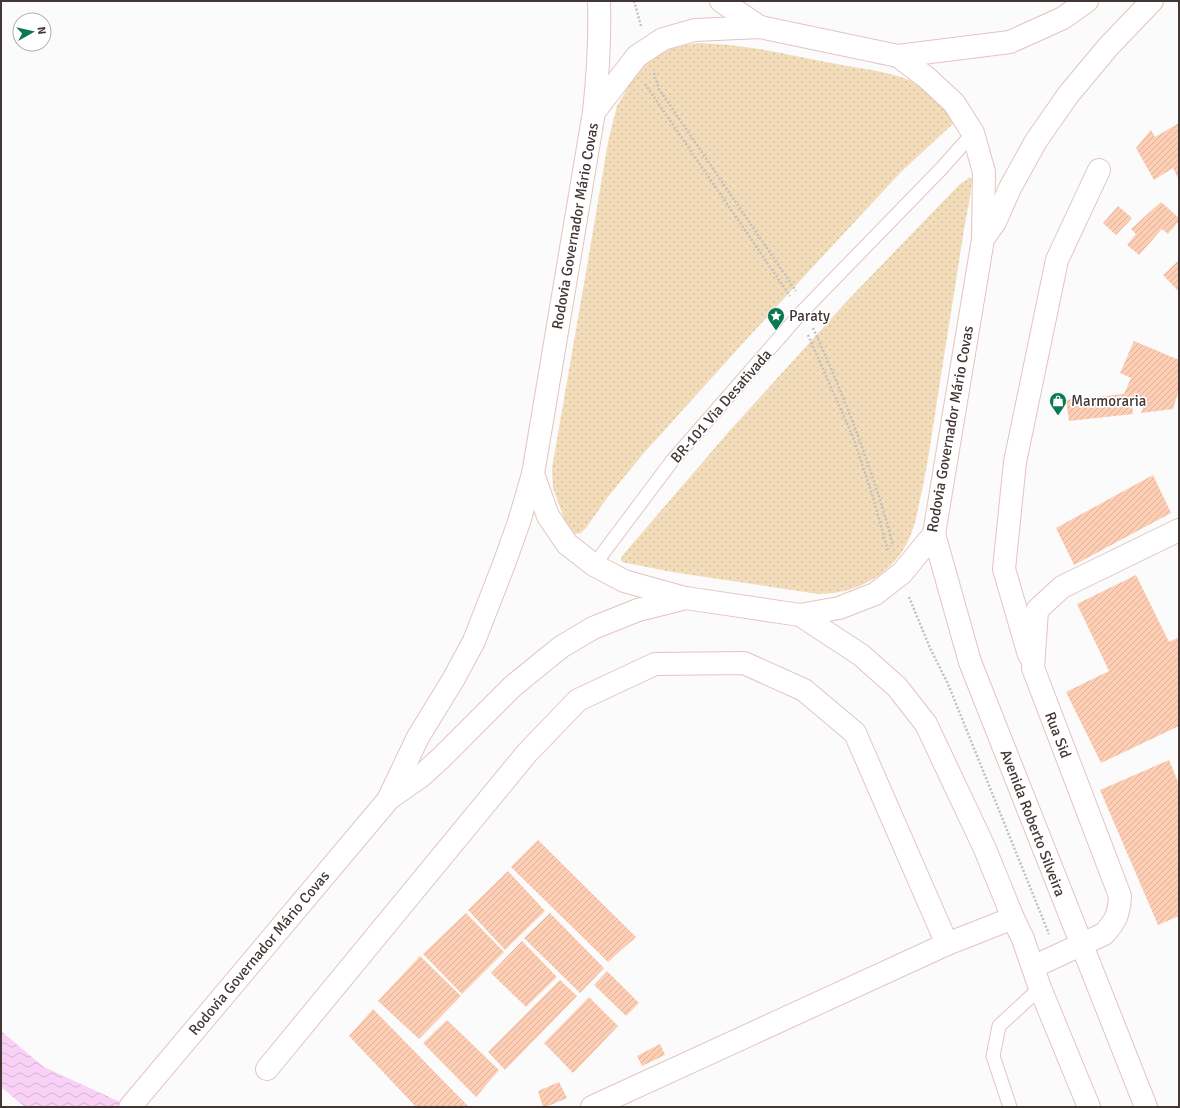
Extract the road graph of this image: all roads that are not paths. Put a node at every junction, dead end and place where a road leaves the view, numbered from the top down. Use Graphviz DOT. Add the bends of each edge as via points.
graph roads {
  1 [pos="599,1"];
  2 [pos="721,1"];
  3 [pos="1087,1"];
  4 [pos="1152,1"];
  5 [pos="760,28"];
  6 [pos="898,56"];
  7 [pos="594,112"];
  8 [pos="973,133"];
  9 [pos="1099,170"];
  10 [pos="982,239"];
  11 [pos="533,474"];
  12 [pos="1179,530"];
  13 [pos="934,534"];
  14 [pos="594,565"];
  15 [pos="686,598"];
  16 [pos="800,615"];
  17 [pos="1033,668"];
  18 [pos="388,800"];
  19 [pos="1013,918"];
  20 [pos="947,944"];
  21 [pos="1081,945"];
  22 [pos="1033,967"];
  23 [pos="1040,988"];
  24 [pos="266,1069"];
  25 [pos="130,1107"];
  26 [pos="592,1107"];
  27 [pos="1010,1107"];
  28 [pos="1089,1107"];
  29 [pos="1146,1107"];
  1 -- 7 [label="main road" via="600,33"];
  2 -- 5 [label="main road"];
  3 -- 6 [label="main road, Rodovia Governador Mário Covas" via="1063,18 1010,42"];
  4 -- 10 [label="main road, Rodovia Governador Mário Covas" via="1068,94 1036,141 995,222"];
  5 -- 6 [label="main road, Rodovia Governador Mário Covas"];
  5 -- 7 [label="main road, Rodovia Governador Mário Covas" via="695,30 663,39 637,56"];
  6 -- 8 [label="main road" via="954,103"];
  7 -- 11 [label="main road, Rodovia Governador Mário Covas"];
  8 -- 10 [label="main road" via="984,172"];
  8 -- 14 [label="lane, BR-101 Via Desativada" via="800,314 672,461"];
  9 -- 17 [label="main road" via="1057,260 1015,462 1004,569"];
  10 -- 13 [label="main road, Rodovia Governador Mário Covas"];
  11 -- 14 [label="main road" via="548,516 567,544"];
  11 -- 18 [label="main road, Rodovia Governador Mário Covas" via="519,522 474,641 418,737"];
  12 -- 17 [label="main road, Rua Sid" via="1062,587 1038,610"];
  13 -- 16 [label="main road, Rodovia Governador Mário Covas" via="902,573 875,594 839,608"];
  13 -- 21 [label="main road, Avenida Roberto Silveira" via="970,662"];
  14 -- 15 [label="main road" via="624,581"];
  15 -- 16 [label="main road, Rodovia Governador Mário Covas"];
  15 -- 18 [label="main road, Rodovia Governador Mário Covas" via="638,610 593,628 561,647 513,686 420,777"];
  16 -- 19 [label="main road" via="861,655 897,687 926,724 985,849"];
  17 -- 21 [label="main road, Rua Sid" via="1120,896 1120,909 1112,925 1104,934"];
  18 -- 25 [label="main road, Rodovia Governador Mário Covas"];
  19 -- 20 [label="main road"];
  19 -- 22 [label="main road"];
  20 -- 24 [label="main road" via="855,733 804,690 744,663 655,664 578,700 527,753"];
  20 -- 26 [label="main road"];
  21 -- 22 [label="main road, Rua Sid"];
  21 -- 29 [label="main road, Avenida Roberto Silveira"];
  22 -- 23 [label="main road"];
  23 -- 27 [label="lane" via="999,1026 993,1056"];
  23 -- 28 [label="main road"];
}
